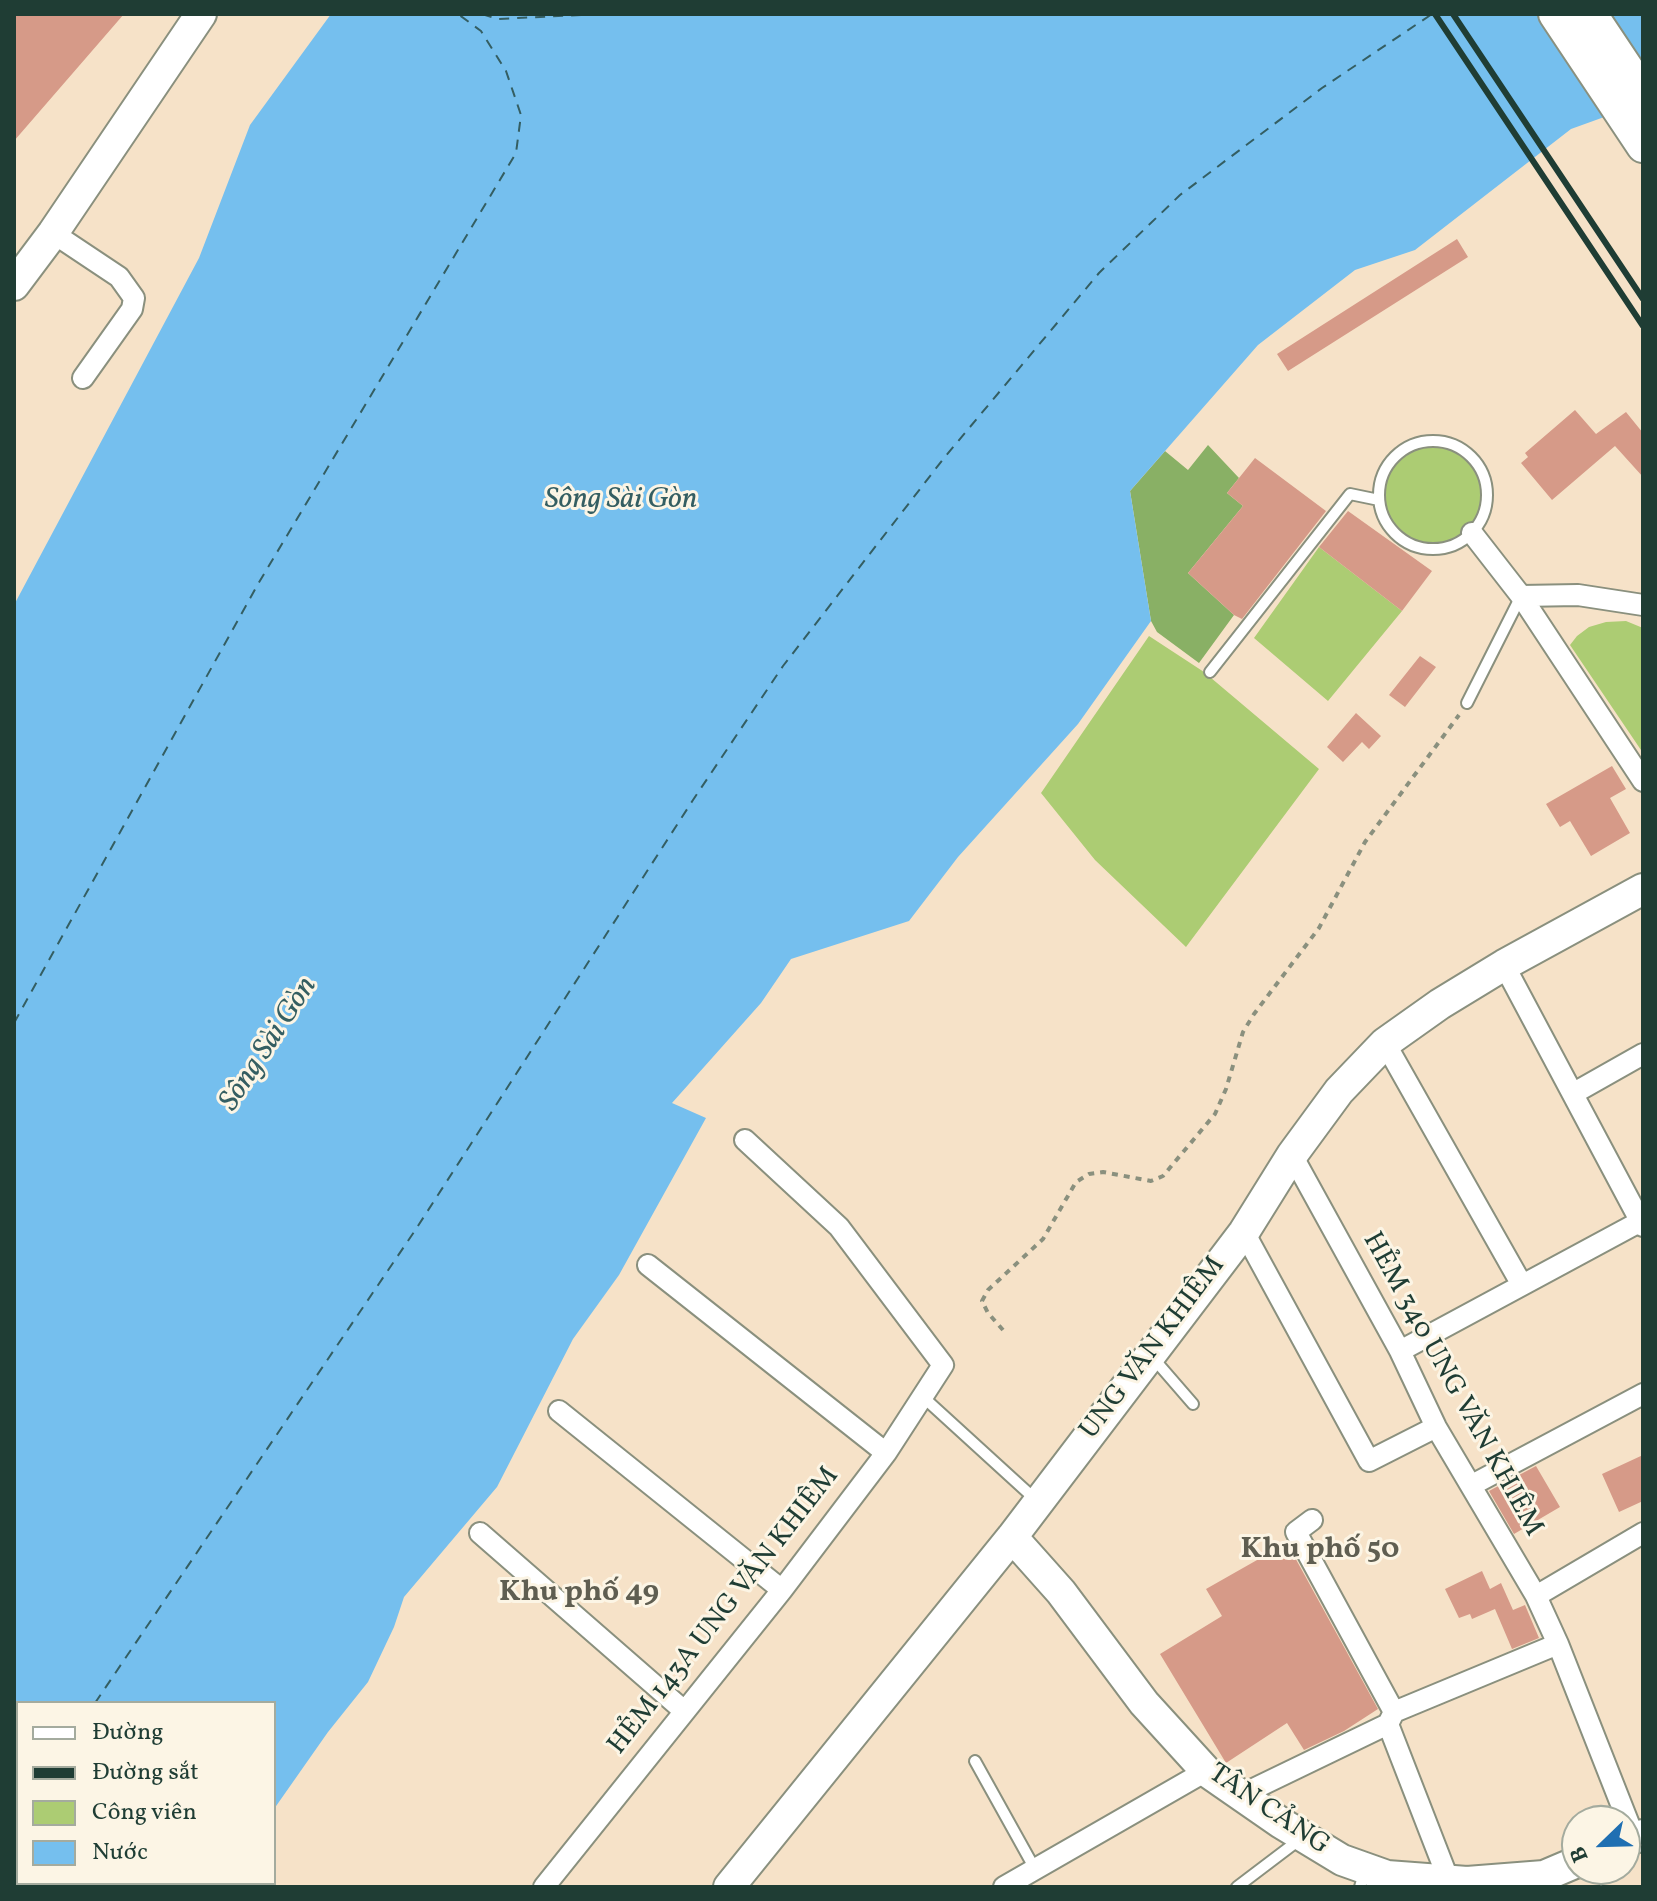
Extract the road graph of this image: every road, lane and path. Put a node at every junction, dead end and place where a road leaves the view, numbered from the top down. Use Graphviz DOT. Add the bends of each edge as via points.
graph roads {
  1 [pos="1555,14"];
  2 [pos="1587,14"];
  3 [pos="1617,14"];
  4 [pos="194,17"];
  5 [pos="1643,54"];
  6 [pos="1643,98"];
  7 [pos="1643,146"];
  8 [pos="53,233"];
  9 [pos="14,285"];
  10 [pos="83,378"];
  11 [pos="1379,500"];
  12 [pos="1472,533"];
  13 [pos="1521,596"];
  14 [pos="1643,605"];
  15 [pos="1210,672"];
  16 [pos="1467,703"];
  17 [pos="1643,781"];
  18 [pos="1643,889"];
  19 [pos="1504,965"];
  20 [pos="1385,1043"];
  21 [pos="1643,1054"];
  22 [pos="1574,1093"];
  23 [pos="745,1140"];
  24 [pos="1292,1155"];
  25 [pos="1642,1223"];
  26 [pos="1244,1232"];
  27 [pos="648,1265"];
  28 [pos="1522,1285"];
  29 [pos="1003,1330"];
  30 [pos="1400,1351"];
  31 [pos="1150,1354"];
  32 [pos="1643,1394"];
  33 [pos="922,1396"];
  34 [pos="1193,1404"];
  35 [pos="559,1411"];
  36 [pos="1436,1427"];
  37 [pos="886,1453"];
  38 [pos="1472,1485"];
  39 [pos="1038,1502"];
  40 [pos="1312,1520"];
  41 [pos="480,1533"];
  42 [pos="1643,1533"];
  43 [pos="1012,1537"];
  44 [pos="782,1590"];
  45 [pos="1536,1596"];
  46 [pos="1558,1644"];
  47 [pos="683,1710"];
  48 [pos="1391,1718"];
  49 [pos="975,1761"];
  50 [pos="1206,1771"];
  51 [pos="1241,1795"];
  52 [pos="1621,1805"];
  53 [pos="1304,1837"];
  54 [pos="1035,1869"];
  55 [pos="1561,1869"];
  56 [pos="1363,1877"];
  57 [pos="1462,1884"];
  58 [pos="544,1887"];
  59 [pos="729,1887"];
  60 [pos="1004,1887"];
  61 [pos="1237,1887"];
  1 -- 7 [label="main road"];
  2 -- 6 [label="highway"];
  3 -- 5 [label="highway"];
  4 -- 8 [label="main road"];
  8 -- 9 [label="main road"];
  8 -- 10 [label="street" via="119,277 134,298 132,309"];
  11 -- 12 [label="lane" via="1394,534 1410,545 1444,549"];
  11 -- 12 [label="lane" via="1388,465 1401,451 1439,441 1457,447 1483,474 1487,491 1485,510"];
  11 -- 15 [label="lane" via="1350,494"];
  12 -- 13 [label="street"];
  13 -- 14 [label="street" via="1578,595"];
  13 -- 16 [label="lane"];
  13 -- 17 [label="street"];
  16 -- 29 [label="path" via="1365,842 1319,928 1254,1014 1215,1114 1163,1176 1151,1181 1103,1172 1076,1182 1043,1239 982,1301"];
  18 -- 19 [label="main road, UNG VĂN KHIÊM"];
  19 -- 20 [label="main road, UNG VĂN KHIÊM"];
  19 -- 22 [label="street"];
  20 -- 24 [label="main road, UNG VĂN KHIÊM" via="1339,1091"];
  20 -- 28 [label="street"];
  21 -- 22 [label="street"];
  22 -- 25 [label="street"];
  23 -- 33 [label="street, HẺM 143A UNG VĂN KHIÊM" via="839,1227 943,1365"];
  24 -- 26 [label="main road, UNG VĂN KHIÊM"];
  24 -- 30 [label="street, HẺM 340 UNG VĂN KHIÊM"];
  25 -- 28 [label="street"];
  26 -- 31 [label="main road, UNG VĂN KHIÊM"];
  26 -- 36 [label="street" via="1369,1461"];
  27 -- 37 [label="street"];
  28 -- 30 [label="street"];
  30 -- 36 [label="street, HẺM 340 UNG VĂN KHIÊM"];
  31 -- 34 [label="lane"];
  31 -- 39 [label="main road, UNG VĂN KHIÊM"];
  32 -- 38 [label="street"];
  33 -- 37 [label="street, HẺM 143A UNG VĂN KHIÊM"];
  33 -- 39 [label="lane"];
  35 -- 44 [label="street"];
  36 -- 38 [label="street, HẺM 340 UNG VĂN KHIÊM"];
  37 -- 44 [label="street, HẺM 143A UNG VĂN KHIÊM"];
  38 -- 45 [label="street, HẺM 340 UNG VĂN KHIÊM"];
  39 -- 43 [label="main road, UNG VĂN KHIÊM"];
  40 -- 48 [label="street" via="1296,1532"];
  41 -- 47 [label="street"];
  42 -- 45 [label="street"];
  43 -- 50 [label="main road, TÂN CẢNG" via="1061,1592 1144,1703"];
  43 -- 59 [label="main road, UNG VĂN KHIÊM"];
  44 -- 47 [label="street, HẺM 143A UNG VĂN KHIÊM"];
  45 -- 46 [label="street, HẺM 340 UNG VĂN KHIÊM"];
  46 -- 48 [label="street"];
  46 -- 52 [label="street, HẺM 340 UNG VĂN KHIÊM"];
  47 -- 58 [label="street, HẺM 143A UNG VĂN KHIÊM"];
  48 -- 51 [label="street"];
  48 -- 57 [label="street"];
  49 -- 54 [label="lane"];
  50 -- 51 [label="main road, TÂN CẢNG"];
  50 -- 54 [label="street"];
  51 -- 53 [label="main road, TÂN CẢNG"];
  53 -- 56 [label="main road, TÂN CẢNG"];
  53 -- 61 [label="lane"];
  54 -- 60 [label="street"];
  55 -- 57 [label="main road, TÂN CẢNG" via="1544,1876"];
  56 -- 57 [label="main road, TÂN CẢNG"];
}
